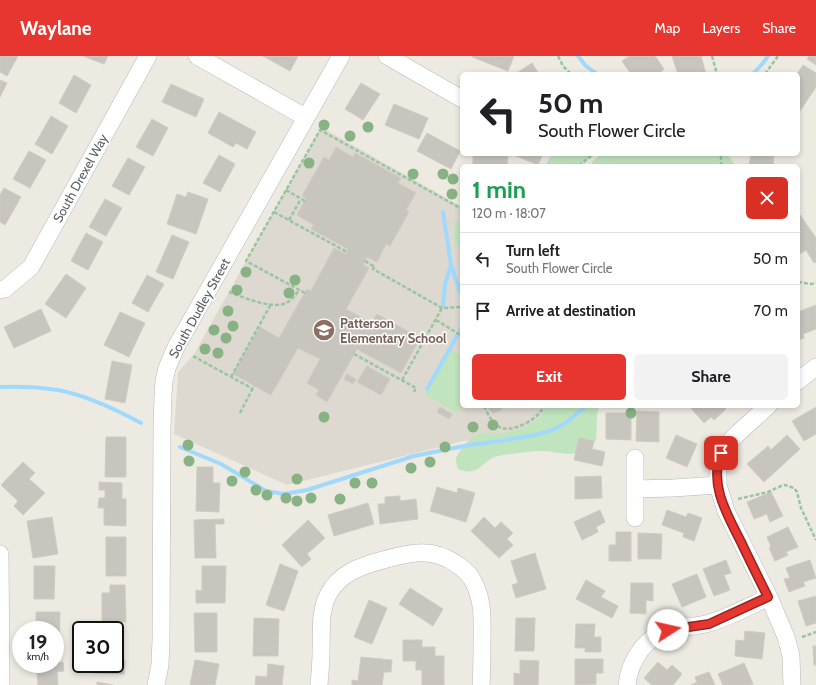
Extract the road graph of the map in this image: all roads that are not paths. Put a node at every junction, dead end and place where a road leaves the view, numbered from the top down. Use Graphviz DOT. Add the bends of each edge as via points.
graph roads {
  1 [pos="148,56"];
  2 [pos="197,56"];
  3 [pos="341,56"];
  4 [pos="387,56"];
  5 [pos="460,98"];
  6 [pos="305,117"];
  7 [pos="0,290"];
  8 [pos="816,367"];
  9 [pos="800,379"];
  10 [pos="766,408"];
  11 [pos="635,458"];
  12 [pos="718,485"];
  13 [pos="635,489"];
  14 [pos="635,518"];
  15 [pos="0,554"];
  16 [pos="768,597"];
  17 [pos="1,685"];
  18 [pos="156,685"];
  19 [pos="319,685"];
  20 [pos="481,685"];
  21 [pos="627,685"];
  22 [pos="792,685"];
  1 -- 7 [label="street, South Drexel Way" via="31,267"];
  2 -- 6 [label="street"];
  3 -- 6 [label="street, South Dudley Street"];
  4 -- 5 [label="street"];
  6 -- 18 [label="street, South Dudley Street" via="176,347 165,374 162,428 161,640"];
  8 -- 9 [label="street"];
  10 -- 12 [label="street" via="724,448 718,464"];
  11 -- 13 [label="street"];
  12 -- 13 [label="street"];
  12 -- 16 [label="street" via="723,504"];
  13 -- 14 [label="street"];
  15 -- 17 [label="street"];
  16 -- 21 [label="street" via="709,624 673,629 657,636 636,656 629,670"];
  16 -- 22 [label="street" via="789,645"];
  19 -- 20 [label="street" via="322,617 325,601 332,588 340,579 357,568 401,554 418,552 446,557 463,568 474,582 481,601 482,614"];
}
